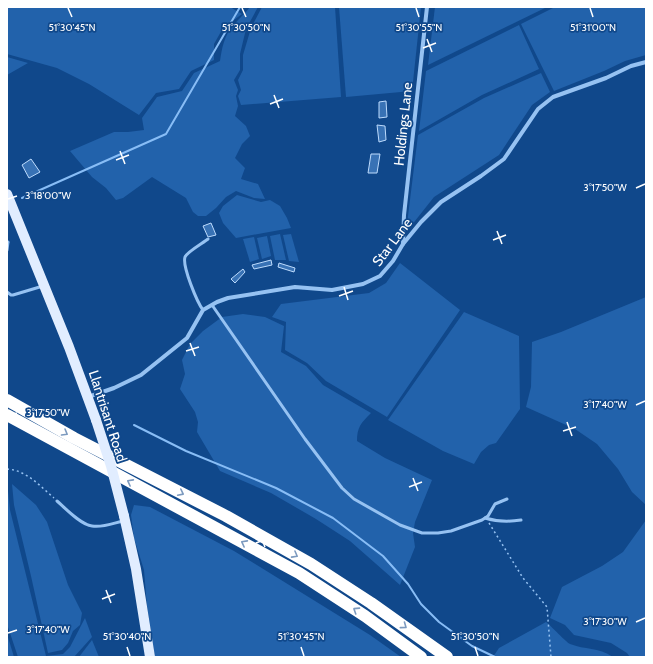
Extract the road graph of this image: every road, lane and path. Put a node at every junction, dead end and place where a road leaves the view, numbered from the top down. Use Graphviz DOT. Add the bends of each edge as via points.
graph roads {
  1 [pos="427,7"];
  2 [pos="646,62"];
  3 [pos="7,194"];
  4 [pos="208,240"];
  5 [pos="8,242"];
  6 [pos="403,244"];
  7 [pos="7,250"];
  8 [pos="45,286"];
  9 [pos="7,292"];
  10 [pos="212,305"];
  11 [pos="203,310"];
  12 [pos="88,397"];
  13 [pos="7,400"];
  14 [pos="7,415"];
  15 [pos="7,469"];
  16 [pos="507,499"];
  17 [pos="57,501"];
  18 [pos="485,518"];
  19 [pos="124,519"];
  20 [pos="521,520"];
  21 [pos="150,657"];
  22 [pos="421,657"];
  23 [pos="447,657"];
  24 [pos="551,657"];
  1 -- 6 [label="street, Holdings Lane"];
  2 -- 6 [label="street, Star Lane" via="553,97 538,109 504,159 441,202"];
  3 -- 8 [label="main road, Llantrisant Road"];
  4 -- 11 [label="lane" via="187,254 185,259 192,287"];
  5 -- 7 [label="lane"];
  6 -- 10 [label="street, Star Lane" via="380,276 363,284 332,290 295,287 228,298"];
  8 -- 9 [label="lane" via="13,295"];
  8 -- 12 [label="main road, Llantrisant Road"];
  10 -- 11 [label="street, Star Lane"];
  10 -- 18 [label="lane" via="305,439 342,488 354,499 400,525 422,533 451,531"];
  11 -- 12 [label="street" via="187,338 141,375"];
  12 -- 19 [label="main road, Llantrisant Road, bridge" via="111,466"];
  13 -- 23 [label="highway, one-way" via="311,564"];
  22 -- 14 [label="highway, one-way" via="365,616 299,573"];
  15 -- 17 [label="path" via="20,471 31,478"];
  16 -- 18 [label="lane" via="495,504"];
  17 -- 19 [label="lane" via="79,520 92,526 107,525"];
  18 -- 20 [label="lane" via="508,522"];
  18 -- 24 [label="path" via="523,578 547,607"];
  19 -- 21 [label="main road, Llantrisant Road" via="136,569"];
}
